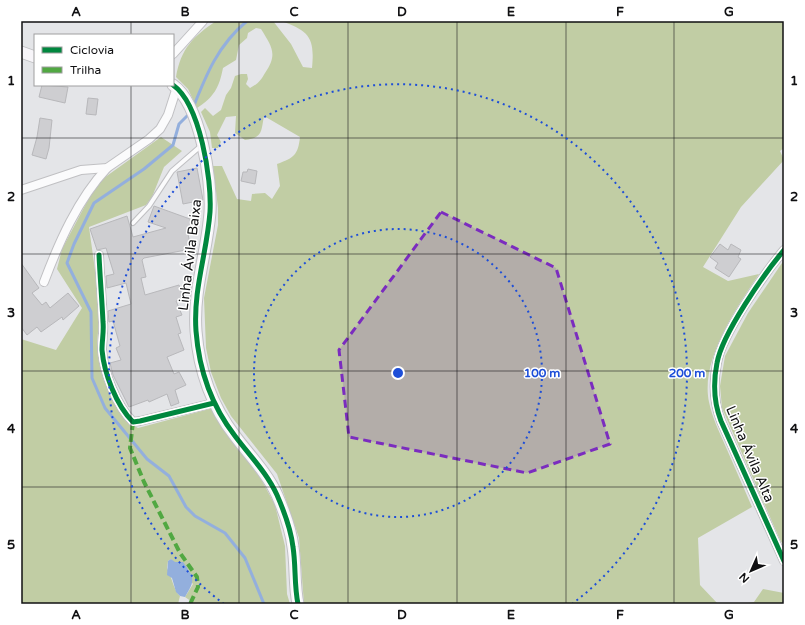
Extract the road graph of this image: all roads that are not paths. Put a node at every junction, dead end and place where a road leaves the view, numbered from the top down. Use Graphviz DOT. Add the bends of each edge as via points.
graph roads {
  1 [pos="203,21"];
  2 [pos="21,52"];
  3 [pos="174,53"];
  4 [pos="34,57"];
  5 [pos="175,86"];
  6 [pos="202,145"];
  7 [pos="107,168"];
  8 [pos="21,190"];
  9 [pos="133,223"];
  10 [pos="784,250"];
  11 [pos="99,255"];
  12 [pos="44,282"];
  13 [pos="214,403"];
  14 [pos="784,561"];
  15 [pos="298,604"];
  1 -- 3 [label="street"];
  2 -- 4 [label="street"];
  5 -- 6 [label="street, Linha Ávila Baixa" via="186,98 198,125"];
  5 -- 7 [label="street" via="168,115 160,129"];
  6 -- 9 [label="lane" via="172,171 149,206"];
  6 -- 13 [label="street, Linha Ávila Baixa" via="210,194 210,212 194,305 199,359"];
  7 -- 8 [label="street" via="81,170"];
  7 -- 12 [label="street" via="95,181 57,248"];
  10 -- 14 [label="street, Linha Ávila Alta" via="743,308 721,350 715,384 716,409"];
  11 -- 13 [label="street" via="104,324 103,357 114,392 125,415 133,422"];
  13 -- 15 [label="street, Linha Ávila Baixa" via="235,436 270,480 278,497 291,534"];
}
